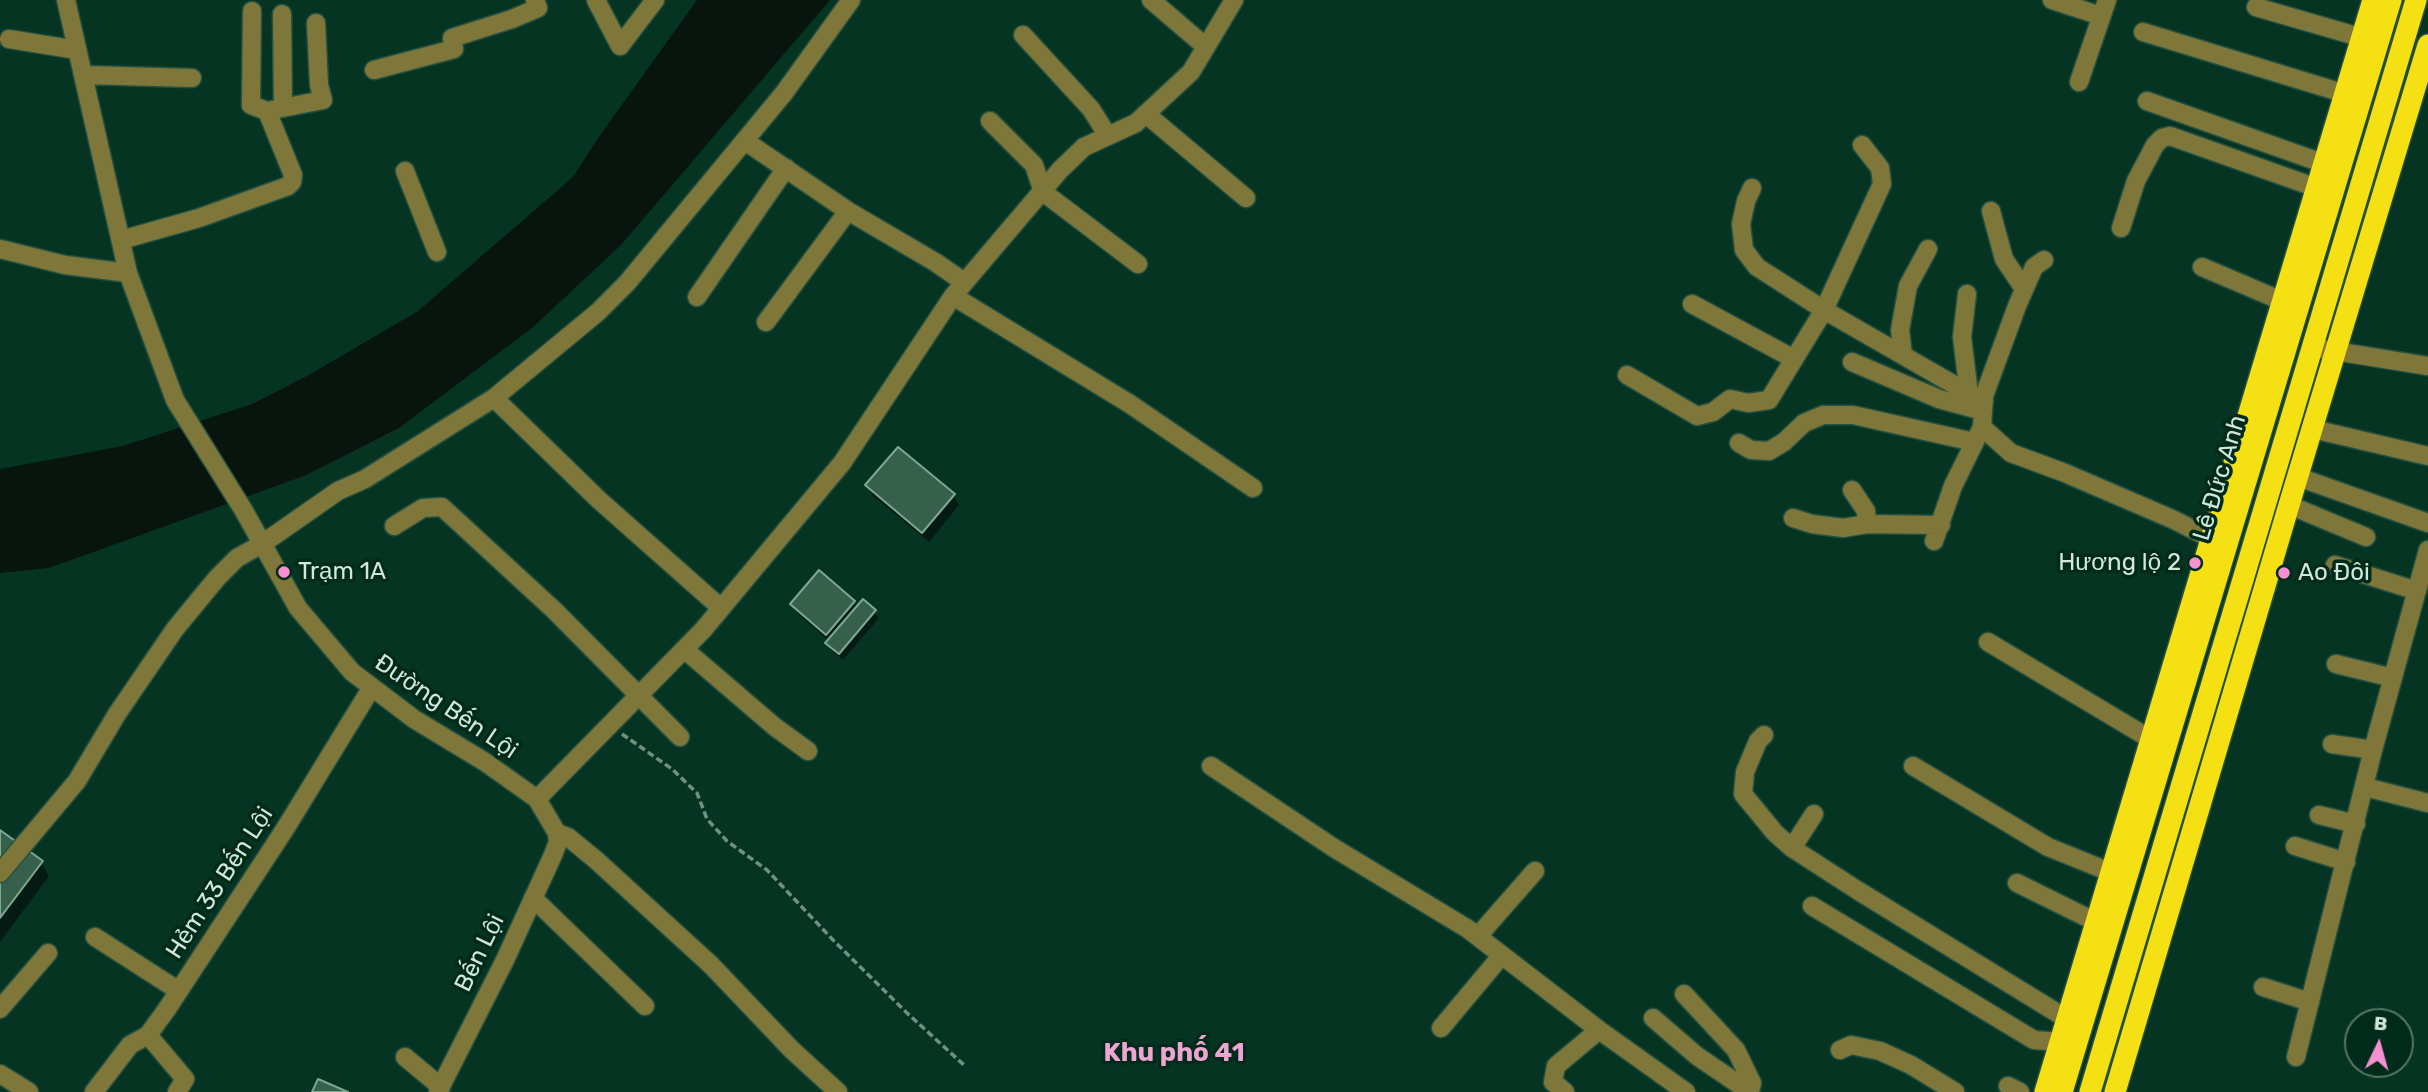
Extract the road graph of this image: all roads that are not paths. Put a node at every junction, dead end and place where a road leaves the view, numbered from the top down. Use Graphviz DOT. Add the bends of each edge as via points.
graph roads {
  1 [pos="66,0"];
  2 [pos="535,0"];
  3 [pos="596,0"];
  4 [pos="655,0"];
  5 [pos="851,0"];
  6 [pos="1151,0"];
  7 [pos="1234,0"];
  8 [pos="2052,0"];
  9 [pos="2373,0"];
  10 [pos="2391,0"];
  11 [pos="2416,0"];
  12 [pos="2256,7"];
  13 [pos="2104,8"];
  14 [pos="252,11"];
  15 [pos="282,14"];
  16 [pos="316,23"];
  17 [pos="2143,32"];
  18 [pos="1023,35"];
  19 [pos="2363,38"];
  20 [pos="9,39"];
  21 [pos="2428,45"];
  22 [pos="1206,47"];
  23 [pos="77,50"];
  24 [pos="374,70"];
  25 [pos="85,75"];
  26 [pos="192,78"];
  27 [pos="2079,82"];
  28 [pos="2346,94"];
  29 [pos="2147,101"];
  30 [pos="275,109"];
  31 [pos="1146,114"];
  32 [pos="990,121"];
  33 [pos="1108,136"];
  34 [pos="745,141"];
  35 [pos="1862,145"];
  36 [pos="2325,164"];
  37 [pos="786,169"];
  38 [pos="405,171"];
  39 [pos="1752,188"];
  40 [pos="2317,188"];
  41 [pos="1042,192"];
  42 [pos="1246,198"];
  43 [pos="848,211"];
  44 [pos="1991,211"];
  45 [pos="2121,228"];
  46 [pos="121,240"];
  47 [pos="0,249"];
  48 [pos="1928,249"];
  49 [pos="437,252"];
  50 [pos="2044,260"];
  51 [pos="1138,264"];
  52 [pos="2202,267"];
  53 [pos="128,272"];
  54 [pos="959,289"];
  55 [pos="2024,289"];
  56 [pos="1967,294"];
  57 [pos="697,297"];
  58 [pos="2282,301"];
  59 [pos="1692,304"];
  60 [pos="1824,310"];
  61 [pos="766,322"];
  62 [pos="2312,347"];
  63 [pos="2336,351"];
  64 [pos="1903,355"];
  65 [pos="1794,359"];
  66 [pos="1852,362"];
  67 [pos="2428,366"];
  68 [pos="1627,375"];
  69 [pos="494,398"];
  70 [pos="1978,415"];
  71 [pos="2313,429"];
  72 [pos="1739,443"];
  73 [pos="2428,456"];
  74 [pos="2298,477"];
  75 [pos="1253,488"];
  76 [pos="1852,490"];
  77 [pos="2289,505"];
  78 [pos="1793,518"];
  79 [pos="2428,523"];
  80 [pos="1867,524"];
  81 [pos="394,526"];
  82 [pos="2365,537"];
  83 [pos="2219,543"];
  84 [pos="262,544"];
  85 [pos="2428,550"];
  86 [pos="2335,565"];
  87 [pos="2417,591"];
  88 [pos="721,608"];
  89 [pos="1988,642"];
  90 [pos="684,649"];
  91 [pos="2336,664"];
  92 [pos="2393,678"];
  93 [pos="372,687"];
  94 [pos="638,697"];
  95 [pos="1764,735"];
  96 [pos="680,737"];
  97 [pos="2152,740"];
  98 [pos="2332,744"];
  99 [pos="2373,750"];
  100 [pos="807,751"];
  101 [pos="1211,766"];
  102 [pos="1913,766"];
  103 [pos="2365,787"];
  104 [pos="537,799"];
  105 [pos="2428,803"];
  106 [pos="1814,814"];
  107 [pos="2319,815"];
  108 [pos="2356,824"];
  109 [pos="557,833"];
  110 [pos="2295,846"];
  111 [pos="1792,848"];
  112 [pos="2346,862"];
  113 [pos="1535,871"];
  114 [pos="2110,872"];
  115 [pos="0,873"];
  116 [pos="2017,883"];
  117 [pos="533,898"];
  118 [pos="1812,906"];
  119 [pos="2096,922"];
  120 [pos="1478,936"];
  121 [pos="95,937"];
  122 [pos="48,953"];
  123 [pos="1502,955"];
  124 [pos="2263,987"];
  125 [pos="179,991"];
  126 [pos="1684,994"];
  127 [pos="2310,1002"];
  128 [pos="645,1006"];
  129 [pos="0,1009"];
  130 [pos="1653,1018"];
  131 [pos="2067,1019"];
  132 [pos="1441,1028"];
  133 [pos="1599,1030"];
  134 [pos="148,1035"];
  135 [pos="2061,1042"];
  136 [pos="1840,1050"];
  137 [pos="405,1057"];
  138 [pos="2295,1057"];
  139 [pos="0,1074"];
  140 [pos="439,1089"];
  141 [pos="19,1090"];
  142 [pos="94,1092"];
  143 [pos="177,1092"];
  144 [pos="838,1092"];
  145 [pos="1566,1092"];
  146 [pos="1686,1092"];
  147 [pos="1750,1092"];
  148 [pos="1955,1092"];
  149 [pos="2045,1092"];
  150 [pos="2062,1092"];
  151 [pos="2090,1092"];
  152 [pos="2115,1092"];
  1 -- 23 [label="street, Đường Bến Lội"];
  2 -- 24 [label="street" via="538,8 452,38 454,49"];
  3 -- 4 [label="street" via="620,46"];
  5 -- 34 [label="street"];
  6 -- 22 [label="street"];
  7 -- 22 [label="street"];
  8 -- 13 [label="street"];
  9 -- 19 [label="highway, Lê Đức Anh"];
  10 -- 83 [label="highway, Lê Đức Anh"];
  11 -- 62 [label="highway, Lê Đức Anh"];
  12 -- 19 [label="street"];
  13 -- 27 [label="street"];
  14 -- 30 [label="street" via="251,105"];
  15 -- 30 [label="street"];
  16 -- 30 [label="street" via="323,100"];
  17 -- 28 [label="street"];
  18 -- 33 [label="street" via="1091,109"];
  19 -- 28 [label="highway, Lê Đức Anh"];
  20 -- 23 [label="street"];
  21 -- 63 [label="highway"];
  22 -- 31 [label="street" via="1191,72"];
  23 -- 25 [label="street, Đường Bến Lội"];
  25 -- 26 [label="street"];
  25 -- 46 [label="street, Đường Bến Lội"];
  28 -- 36 [label="highway, Lê Đức Anh"];
  29 -- 36 [label="street"];
  30 -- 46 [label="street" via="292,182 199,218"];
  31 -- 33 [label="street"];
  31 -- 42 [label="street"];
  32 -- 41 [label="street" via="1034,165"];
  33 -- 41 [label="street" via="1084,148"];
  34 -- 37 [label="street"];
  34 -- 69 [label="street" via="627,283"];
  35 -- 60 [label="street" via="1880,168 1882,184"];
  36 -- 40 [label="highway, Lê Đức Anh"];
  37 -- 43 [label="street"];
  37 -- 57 [label="street"];
  38 -- 49 [label="street"];
  39 -- 60 [label="street" via="1741,224 1744,250 1757,267"];
  40 -- 45 [label="street" via="2170,136 2155,145 2136,181"];
  40 -- 58 [label="highway, Lê Đức Anh"];
  41 -- 51 [label="street"];
  41 -- 54 [label="street"];
  43 -- 54 [label="street" via="935,262"];
  43 -- 61 [label="street"];
  44 -- 55 [label="street" via="2004,259"];
  46 -- 53 [label="street, Đường Bến Lội"];
  47 -- 53 [label="street" via="65,265"];
  48 -- 64 [label="street" via="1908,286 1900,330"];
  50 -- 55 [label="street" via="2034,267"];
  52 -- 58 [label="street"];
  53 -- 84 [label="street, Đường Bến Lội" via="175,400"];
  54 -- 75 [label="street"];
  54 -- 88 [label="street" via="842,463"];
  55 -- 70 [label="street"];
  56 -- 70 [label="street" via="1962,337"];
  58 -- 83 [label="highway, Lê Đức Anh"];
  59 -- 65 [label="street"];
  60 -- 64 [label="street"];
  60 -- 65 [label="street"];
  62 -- 63 [label="street"];
  62 -- 151 [label="highway, Lê Đức Anh"];
  63 -- 67 [label="street"];
  63 -- 71 [label="highway"];
  64 -- 70 [label="street"];
  65 -- 68 [label="street" via="1769,400 1730,399 1713,412 1697,416"];
  66 -- 70 [label="street"];
  69 -- 84 [label="street" via="338,491"];
  69 -- 88 [label="street" via="599,500"];
  70 -- 72 [label="street" via="1824,415 1804,422 1769,452"];
  70 -- 80 [label="street" via="1938,533"];
  70 -- 83 [label="street" via="2011,453"];
  71 -- 73 [label="street"];
  71 -- 74 [label="highway"];
  74 -- 77 [label="highway"];
  74 -- 79 [label="street"];
  76 -- 80 [label="street" via="1866,511"];
  77 -- 82 [label="street"];
  77 -- 152 [label="highway"];
  78 -- 80 [label="street" via="1843,528"];
  81 -- 94 [label="street" via="423,508 442,507 554,610"];
  83 -- 97 [label="highway, Lê Đức Anh"];
  83 -- 150 [label="highway, Lê Đức Anh"];
  84 -- 93 [label="street, Đường Bến Lội" via="298,608 352,672"];
  84 -- 115 [label="street" via="237,558 175,629 77,781"];
  85 -- 87 [label="street"];
  86 -- 87 [label="street"];
  87 -- 92 [label="street"];
  88 -- 90 [label="street"];
  89 -- 97 [label="street"];
  90 -- 94 [label="street"];
  90 -- 100 [label="street"];
  91 -- 92 [label="street"];
  92 -- 99 [label="street"];
  93 -- 104 [label="street, Đường Bến Lội"];
  93 -- 125 [label="street, Hẻm 33 Bến Lội"];
  94 -- 96 [label="street"];
  94 -- 104 [label="street"];
  95 -- 111 [label="street" via="1745,772 1743,794"];
  97 -- 114 [label="highway, Lê Đức Anh"];
  98 -- 99 [label="street"];
  99 -- 103 [label="street"];
  101 -- 120 [label="street"];
  102 -- 114 [label="street" via="2048,846"];
  103 -- 105 [label="street"];
  103 -- 108 [label="street"];
  104 -- 109 [label="street, Đường Bến Lội"];
  106 -- 111 [label="street"];
  107 -- 108 [label="street"];
  108 -- 112 [label="street"];
  109 -- 117 [label="street, Bến Lội" via="558,842"];
  109 -- 144 [label="street" via="596,860"];
  110 -- 112 [label="street"];
  111 -- 131 [label="street"];
  112 -- 127 [label="street"];
  113 -- 120 [label="street"];
  114 -- 119 [label="highway, Lê Đức Anh"];
  116 -- 119 [label="street"];
  117 -- 128 [label="street"];
  117 -- 140 [label="street, Bến Lội"];
  118 -- 135 [label="street" via="2034,1040"];
  119 -- 131 [label="highway, Lê Đức Anh"];
  120 -- 123 [label="street"];
  121 -- 125 [label="street"];
  122 -- 129 [label="street"];
  123 -- 132 [label="street"];
  123 -- 133 [label="street"];
  124 -- 127 [label="street"];
  125 -- 134 [label="street, Hẻm 33 Bến Lội"];
  126 -- 147 [label="street" via="1736,1050 1752,1083"];
  127 -- 138 [label="street"];
  130 -- 147 [label="street" via="1697,1056"];
  131 -- 135 [label="highway, Lê Đức Anh"];
  133 -- 145 [label="street" via="1556,1066 1553,1082"];
  133 -- 146 [label="street"];
  134 -- 142 [label="street, Hẻm 33 Bến Lội" via="130,1045"];
  134 -- 143 [label="street" via="185,1079"];
  135 -- 149 [label="highway, Lê Đức Anh"];
  136 -- 148 [label="street" via="1851,1045 1880,1051"];
  137 -- 140 [label="street"];
  139 -- 141 [label="street"];
}
